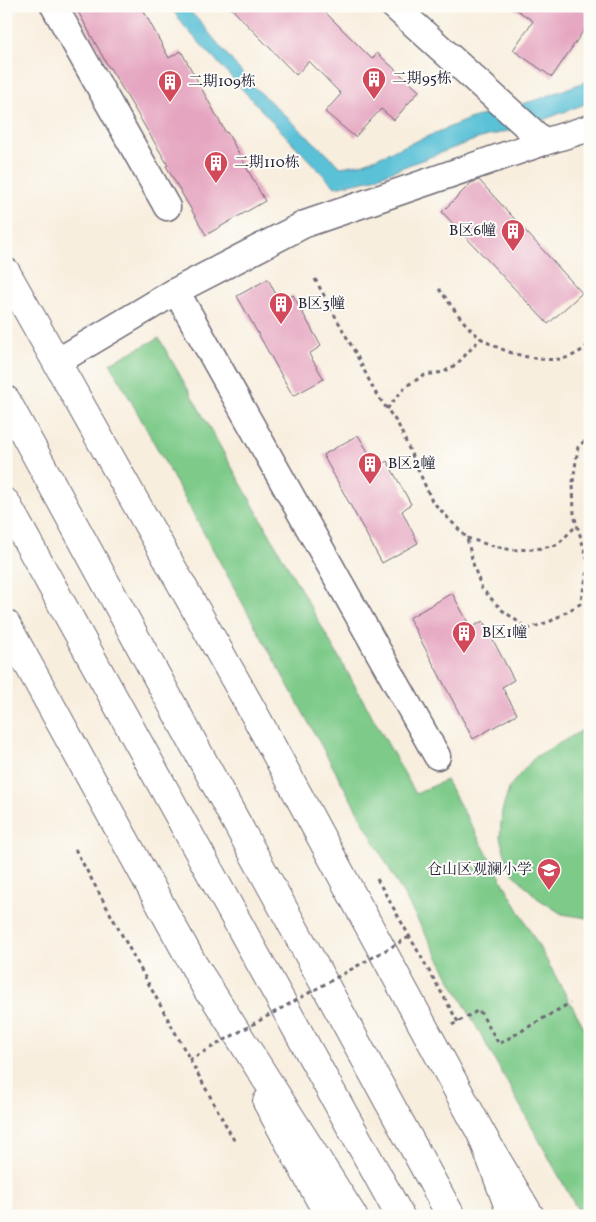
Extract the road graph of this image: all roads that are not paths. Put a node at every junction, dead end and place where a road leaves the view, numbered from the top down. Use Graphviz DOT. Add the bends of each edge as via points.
graph roads {
  1 [pos="54,6"];
  2 [pos="394,6"];
  3 [pos="590,128"];
  4 [pos="535,134"];
  5 [pos="168,207"];
  6 [pos="6,272"];
  7 [pos="176,291"];
  8 [pos="57,362"];
  9 [pos="6,400"];
  10 [pos="6,504"];
  11 [pos="6,624"];
  12 [pos="437,756"];
  13 [pos="197,970"];
  14 [pos="482,1135"];
  15 [pos="329,1216"];
  16 [pos="352,1216"];
  17 [pos="400,1216"];
  18 [pos="451,1216"];
  19 [pos="512,1216"];
  20 [pos="530,1216"];
  1 -- 5 [label="street"];
  2 -- 4 [label="street"];
  3 -- 4 [label="street"];
  4 -- 7 [label="street" via="305,224"];
  6 -- 8 [label="main road"];
  7 -- 8 [label="street"];
  7 -- 12 [label="street"];
  8 -- 14 [label="main road" via="256,717"];
  9 -- 18 [label="main road"];
  10 -- 17 [label="main road"];
  11 -- 13 [label="main road"];
  13 -- 15 [label="main road"];
  13 -- 16 [label="main road"];
  14 -- 19 [label="main road"];
  14 -- 20 [label="main road"];
}
